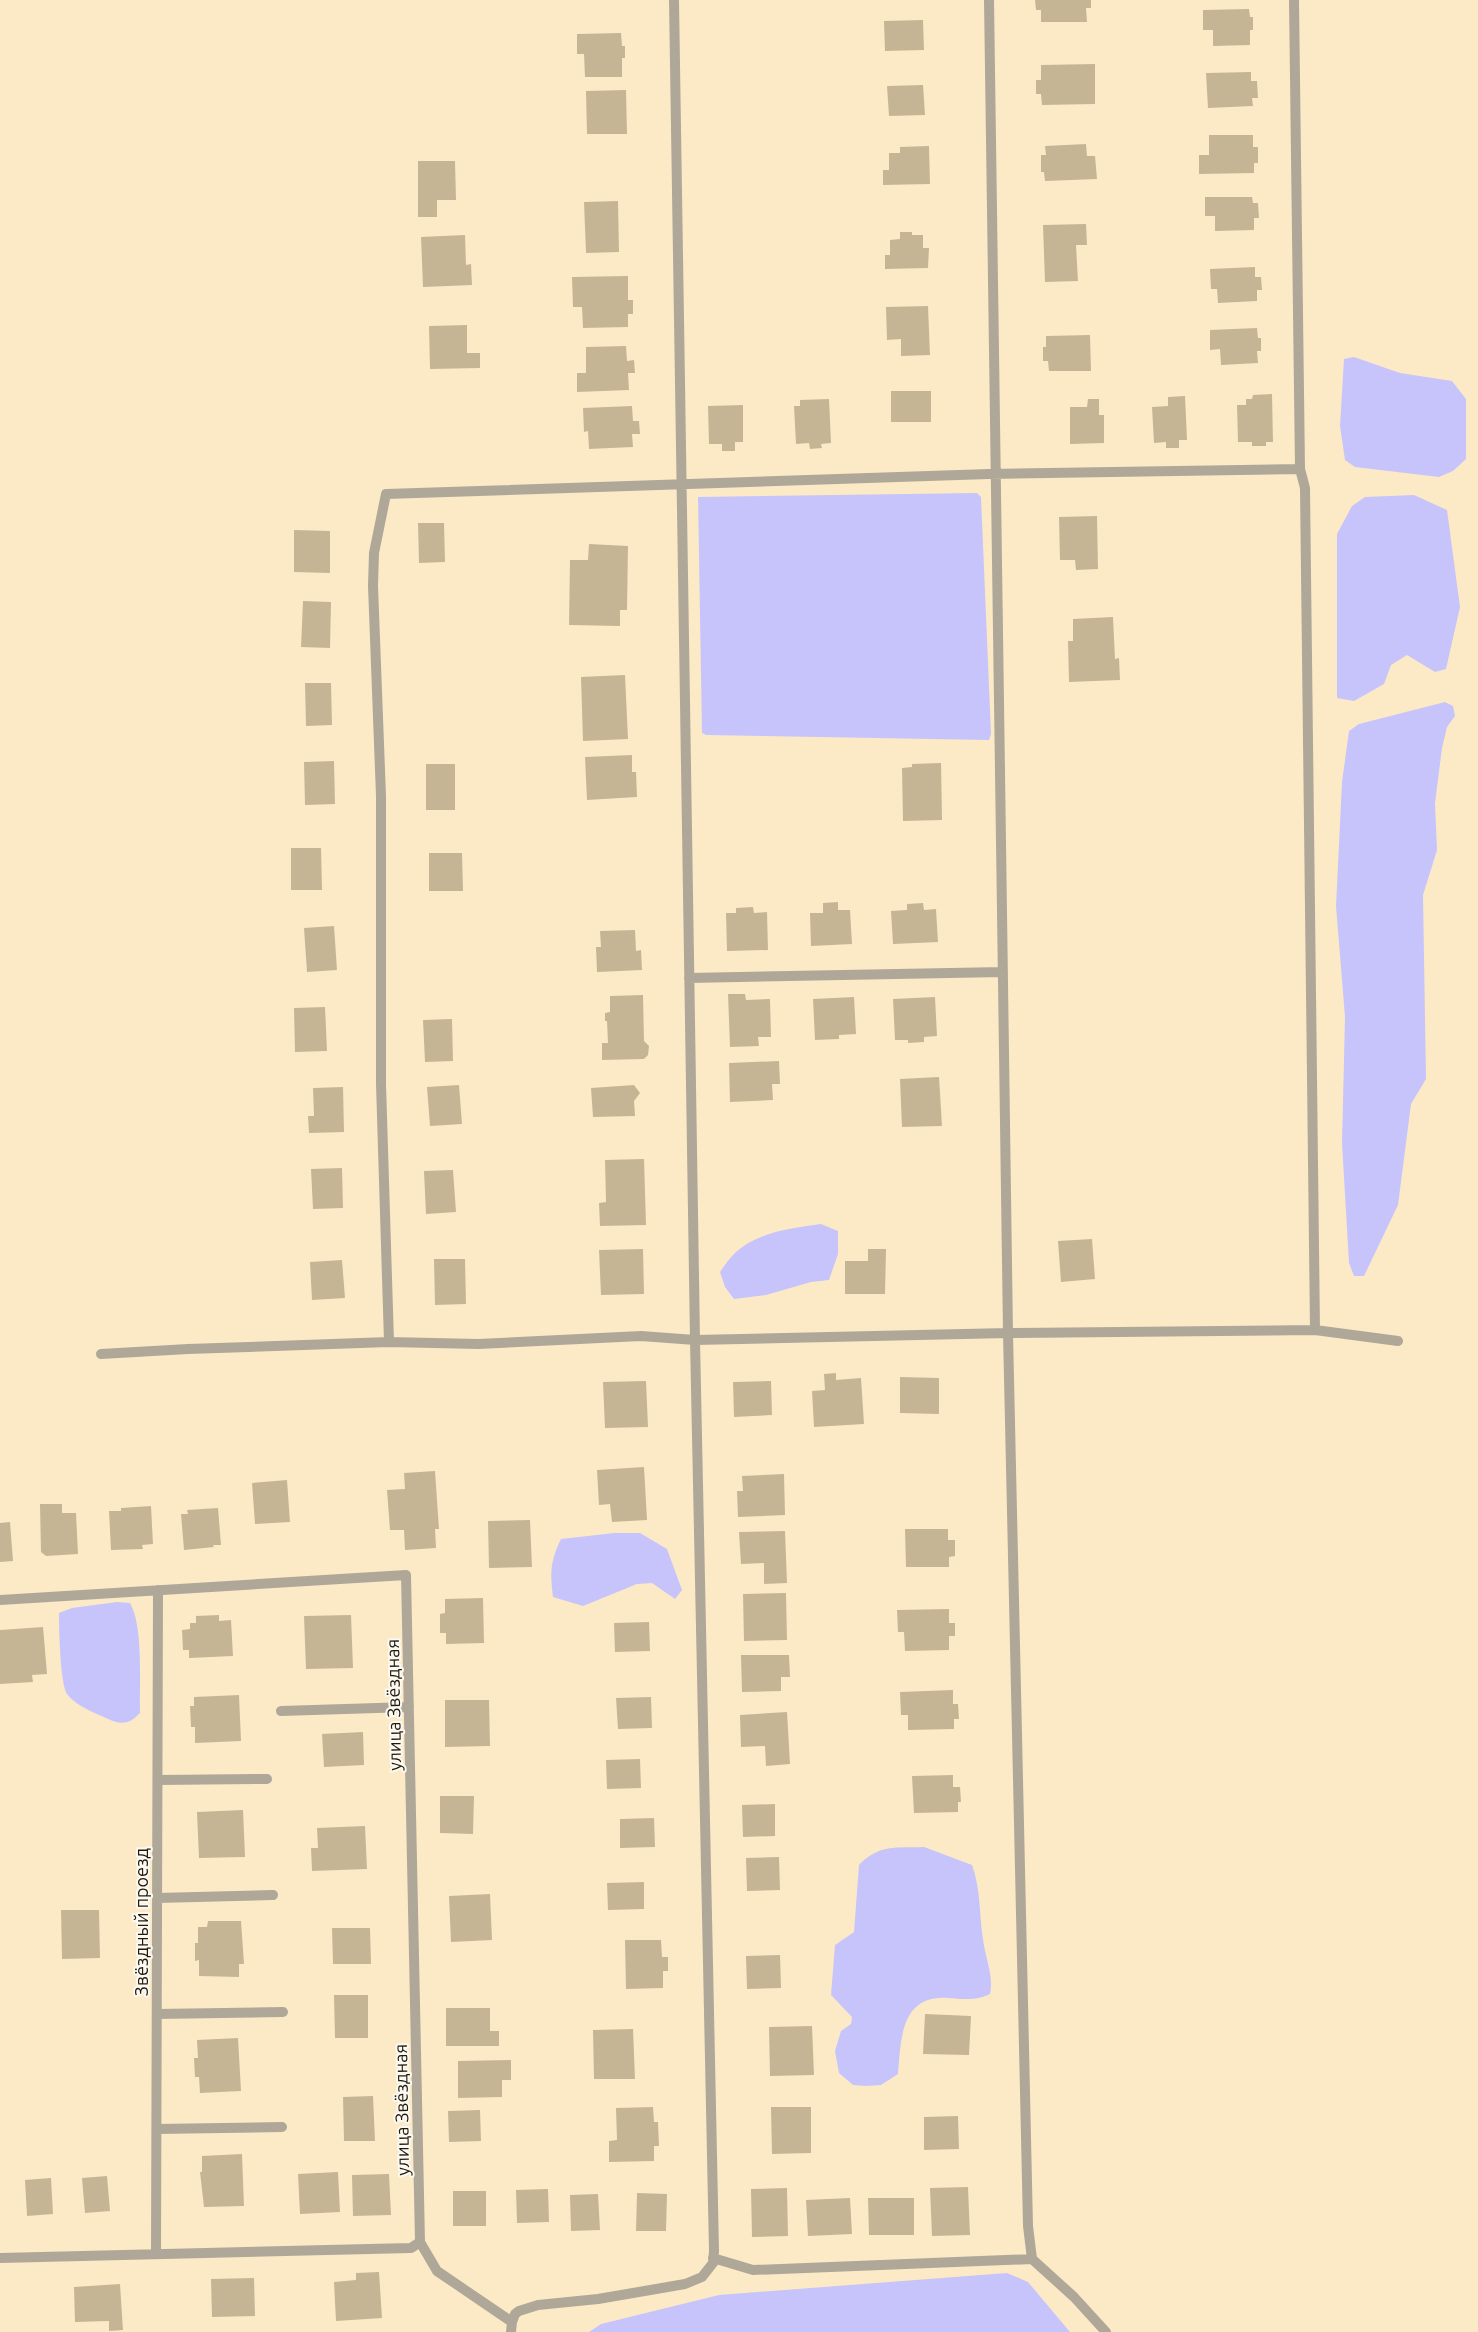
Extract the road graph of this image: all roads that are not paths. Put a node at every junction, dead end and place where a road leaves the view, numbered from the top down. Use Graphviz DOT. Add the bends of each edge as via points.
graph roads {
  1 [pos="674,0"];
  2 [pos="989,0"];
  3 [pos="1294,0"];
  4 [pos="1300,469"];
  5 [pos="997,474"];
  6 [pos="682,483"];
  7 [pos="1003,972"];
  8 [pos="689,978"];
  9 [pos="1316,1330"];
  10 [pos="1008,1333"];
  11 [pos="695,1340"];
  12 [pos="1398,1341"];
  13 [pos="389,1342"];
  14 [pos="101,1354"];
  15 [pos="158,1590"];
  16 [pos="0,1600"];
  17 [pos="409,1708"];
  18 [pos="282,1711"];
  19 [pos="267,1779"];
  20 [pos="158,1780"];
  21 [pos="272,1895"];
  22 [pos="157,1898"];
  23 [pos="283,2012"];
  24 [pos="157,2014"];
  25 [pos="282,2127"];
  26 [pos="157,2129"];
  27 [pos="420,2242"];
  28 [pos="156,2254"];
  29 [pos="0,2258"];
  30 [pos="713,2258"];
  31 [pos="1032,2259"];
  32 [pos="511,2327"];
  33 [pos="1106,2332"];
  1 -- 6 [label="lane"];
  2 -- 5 [label="lane"];
  3 -- 4 [label="lane"];
  4 -- 5 [label="lane"];
  4 -- 9 [label="lane" via="1305,488"];
  5 -- 6 [label="lane"];
  5 -- 7 [label="lane"];
  6 -- 8 [label="lane"];
  6 -- 13 [label="lane" via="386,494 374,553 373,586 381,796 381,1084"];
  7 -- 8 [label="lane"];
  7 -- 10 [label="lane"];
  8 -- 11 [label="lane"];
  9 -- 10 [label="lane"];
  9 -- 12 [label="lane"];
  10 -- 11 [label="lane"];
  10 -- 31 [label="lane" via="1028,2226"];
  11 -- 13 [label="lane" via="641,1336 478,1344"];
  11 -- 30 [label="lane"];
  13 -- 14 [label="lane"];
  15 -- 16 [label="lane, улица Звёздная"];
  15 -- 17 [label="lane, улица Звёздная" via="406,1575"];
  15 -- 20 [label="lane, Звёздный проезд"];
  17 -- 18 [label="lane"];
  17 -- 27 [label="lane, улица Звёздная"];
  19 -- 20 [label="lane"];
  20 -- 22 [label="lane, Звёздный проезд"];
  21 -- 22 [label="lane"];
  22 -- 24 [label="lane, Звёздный проезд"];
  23 -- 24 [label="lane"];
  24 -- 26 [label="lane, Звёздный проезд"];
  25 -- 26 [label="lane"];
  26 -- 28 [label="lane, Звёздный проезд"];
  27 -- 28 [label="lane" via="411,2248"];
  27 -- 32 [label="lane, улица Звёздная" via="437,2271"];
  28 -- 29 [label="lane"];
  30 -- 31 [label="lane" via="753,2270"];
  30 -- 32 [label="lane" via="713,2263 702,2277 685,2284 598,2299 538,2305 519,2311"];
  31 -- 33 [label="lane"];
}
